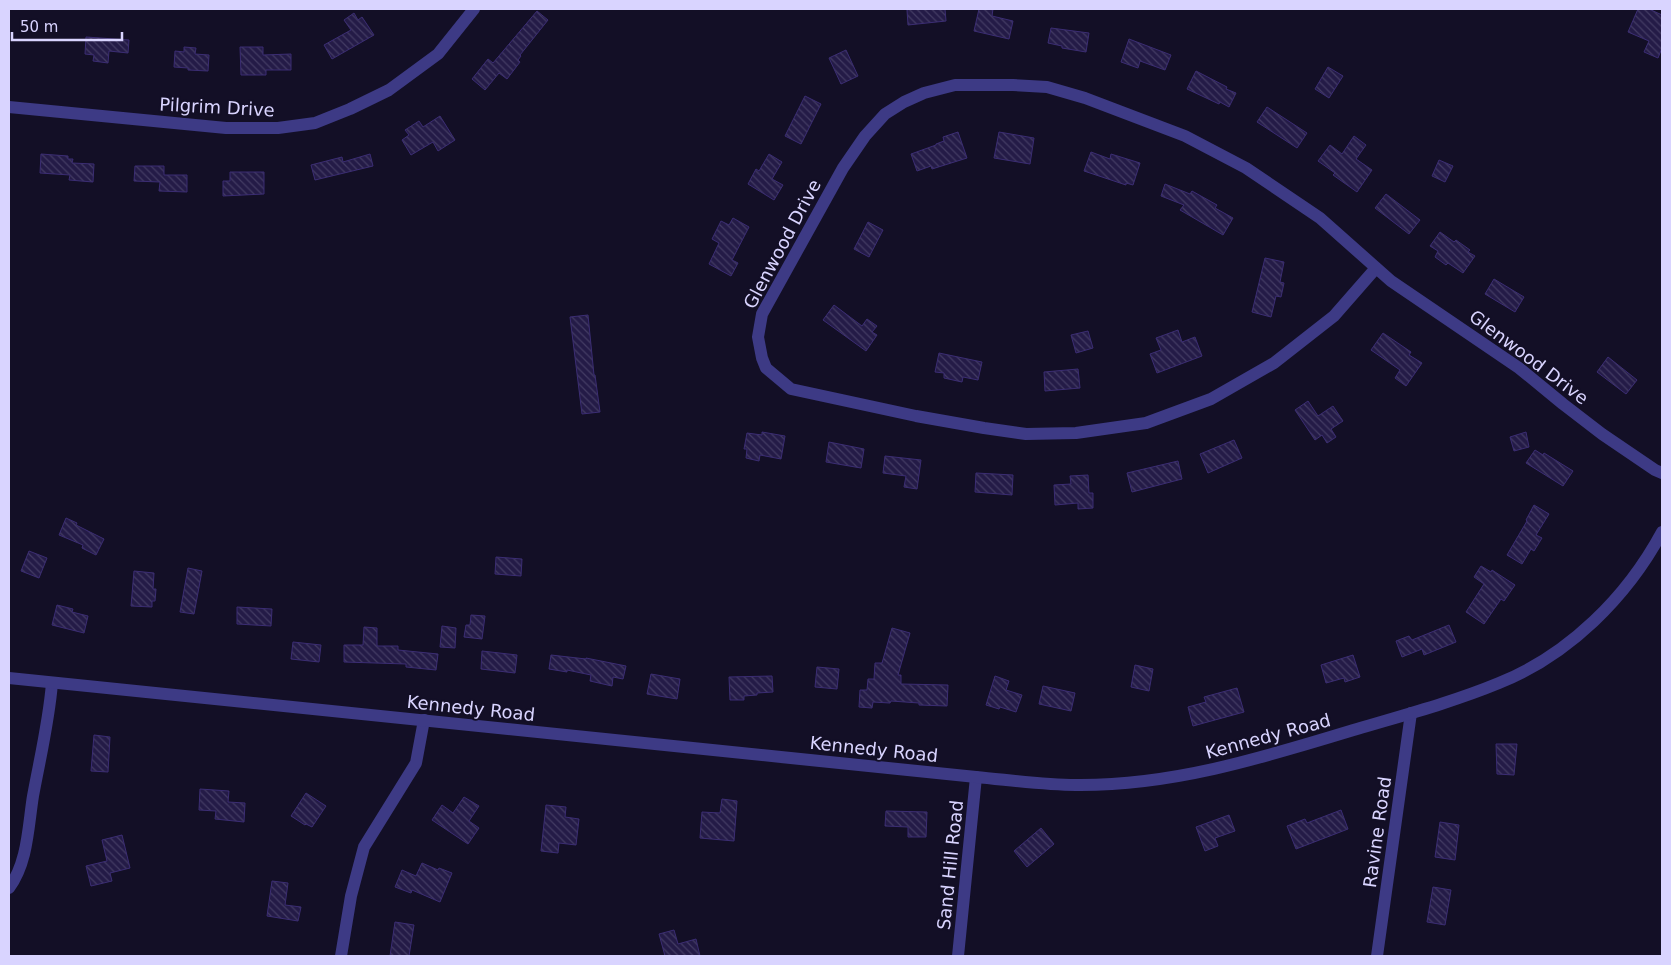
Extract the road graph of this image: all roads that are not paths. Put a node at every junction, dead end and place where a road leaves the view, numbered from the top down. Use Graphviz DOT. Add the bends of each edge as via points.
graph roads {
  1 [pos="474,9"];
  2 [pos="9,107"];
  3 [pos="1376,268"];
  4 [pos="1662,473"];
  5 [pos="1662,532"];
  6 [pos="9,678"];
  7 [pos="52,683"];
  8 [pos="1411,713"];
  9 [pos="424,720"];
  10 [pos="976,777"];
  11 [pos="9,888"];
  12 [pos="342,956"];
  13 [pos="958,956"];
  14 [pos="1376,956"];
  1 -- 2 [label="street, Pilgrim Drive" via="438,54 390,90 315,123 278,128 226,128"];
  3 -- 3 [label="street, Glenwood Drive" via="1320,218 1246,168 1185,136 1047,87 955,85 904,102 885,114 865,136 842,168 762,314 758,337 766,368 791,389 984,428 1026,434 1076,433 1146,423 1211,399 1282,358 1334,316"];
  3 -- 4 [label="street, Glenwood Drive" via="1519,368 1602,434"];
  5 -- 8 [label="street, Kennedy Road" via="1622,592 1554,653 1500,683"];
  6 -- 7 [label="street, Kennedy Road"];
  7 -- 9 [label="street, Kennedy Road"];
  7 -- 11 [label="street" via="27,847"];
  8 -- 10 [label="street, Kennedy Road" via="1230,766 1162,780 1075,786"];
  8 -- 14 [label="street, Ravine Road"];
  9 -- 10 [label="street, Kennedy Road"];
  9 -- 12 [label="street" via="416,763 364,847 353,888"];
  10 -- 13 [label="street, Sand Hill Road"];
}
